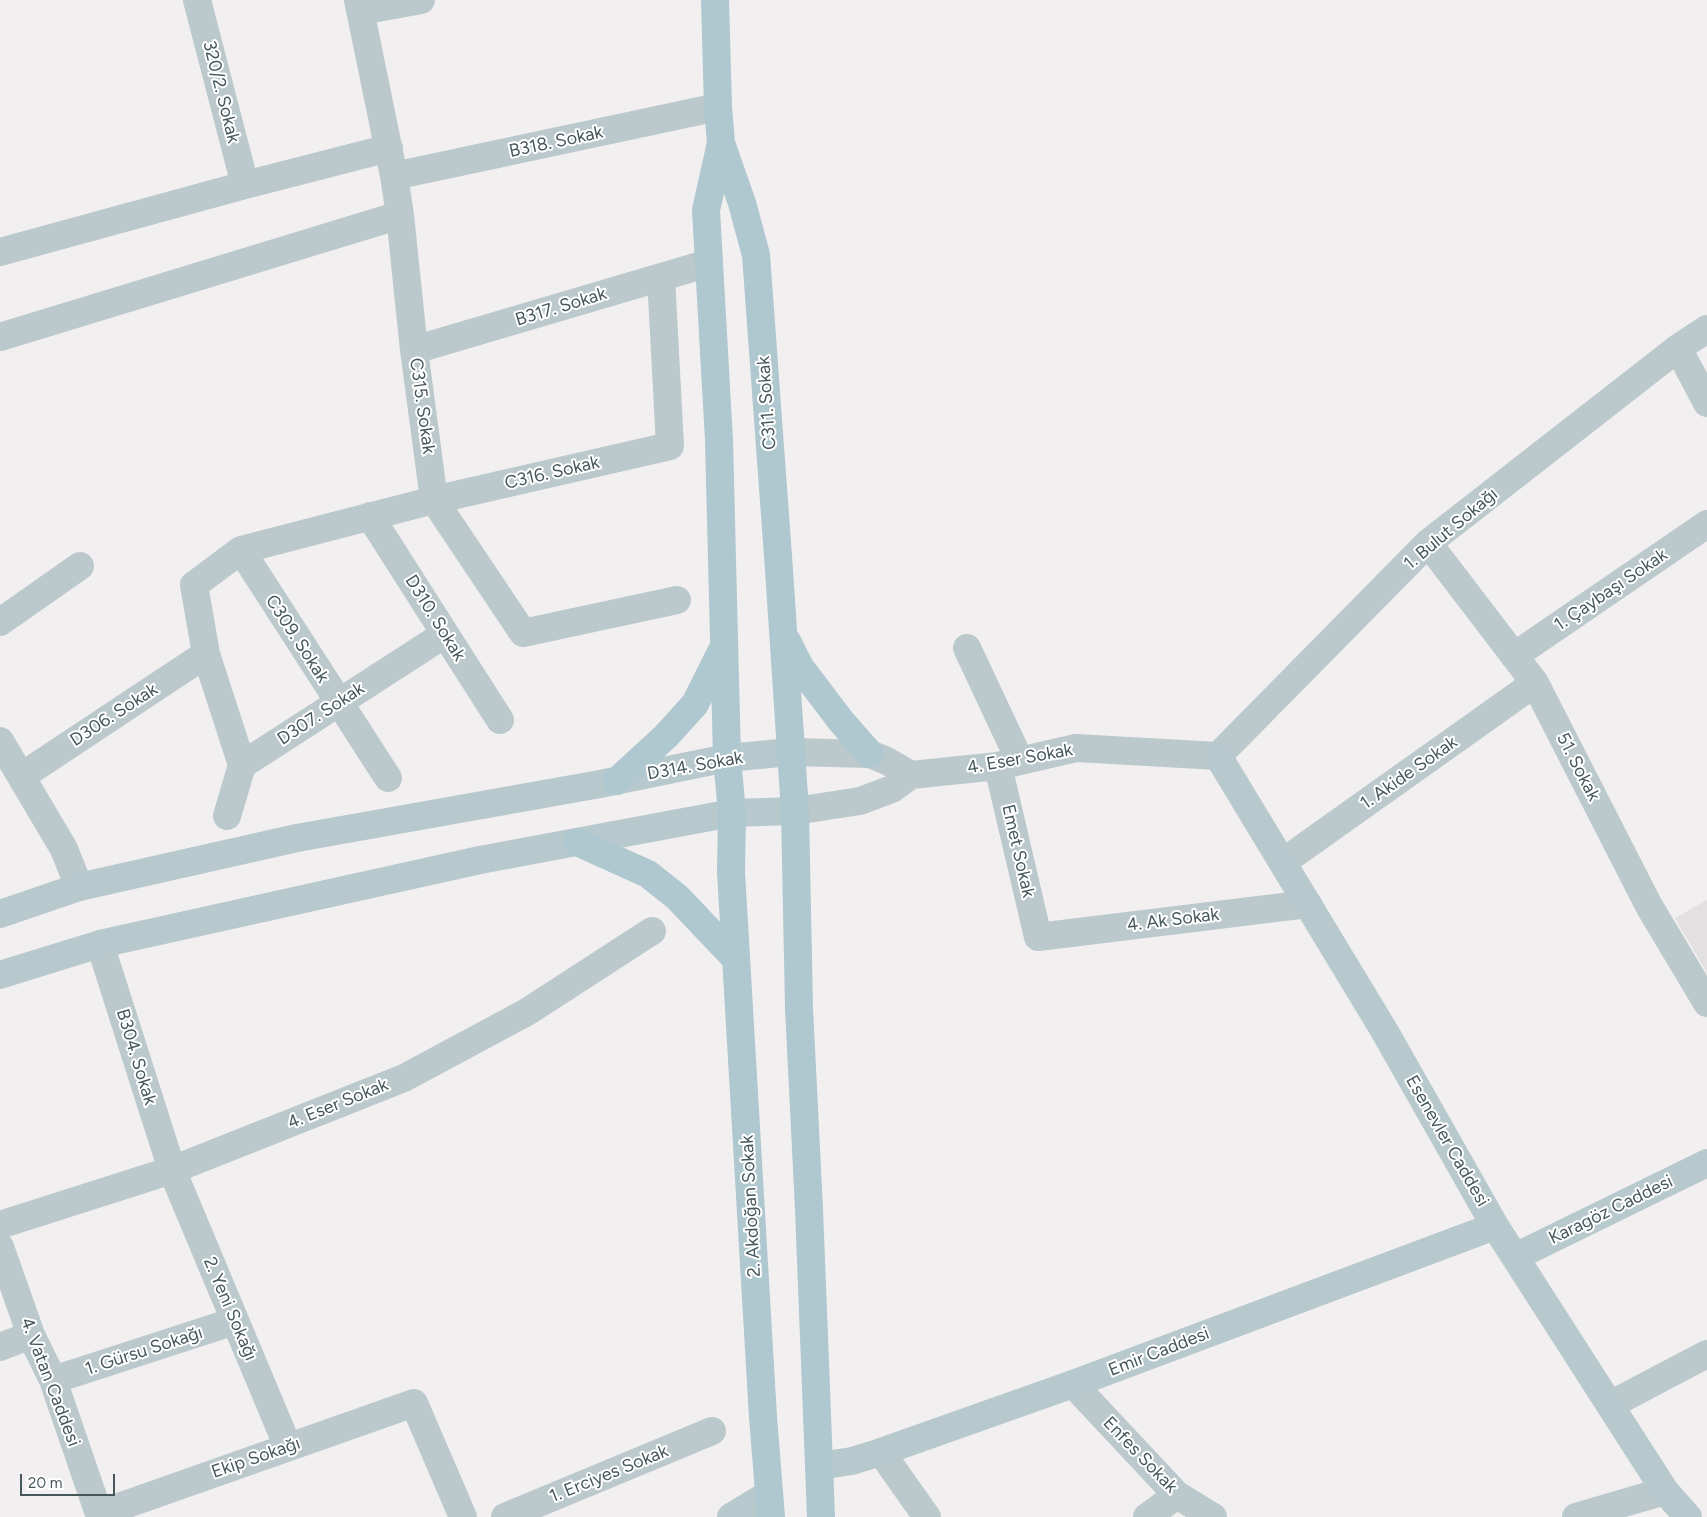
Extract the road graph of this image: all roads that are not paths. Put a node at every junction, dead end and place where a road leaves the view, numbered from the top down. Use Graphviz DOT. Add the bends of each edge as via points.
graph roads {
  1 [pos="197,0"];
  2 [pos="421,0"];
  3 [pos="715,0"];
  4 [pos="360,6"];
  5 [pos="718,107"];
  6 [pos="721,143"];
  7 [pos="389,148"];
  8 [pos="394,176"];
  9 [pos="245,185"];
  10 [pos="400,215"];
  11 [pos="0,252"];
  12 [pos="709,263"];
  13 [pos="661,277"];
  14 [pos="1707,329"];
  15 [pos="0,337"];
  16 [pos="1678,348"];
  17 [pos="414,350"];
  18 [pos="1707,403"];
  19 [pos="434,500"];
  20 [pos="370,516"];
  21 [pos="1707,524"];
  22 [pos="1428,543"];
  23 [pos="241,550"];
  24 [pos="80,566"];
  25 [pos="677,600"];
  26 [pos="0,622"];
  27 [pos="445,634"];
  28 [pos="784,636"];
  29 [pos="724,647"];
  30 [pos="967,648"];
  31 [pos="206,654"];
  32 [pos="1514,656"];
  33 [pos="1534,683"];
  34 [pos="338,702"];
  35 [pos="500,720"];
  36 [pos="0,741"];
  37 [pos="791,752"];
  38 [pos="870,754"];
  39 [pos="1218,756"];
  40 [pos="727,758"];
  41 [pos="1009,763"];
  42 [pos="242,765"];
  43 [pos="22,776"];
  44 [pos="912,776"];
  45 [pos="388,778"];
  46 [pos="608,782"];
  47 [pos="795,811"];
  48 [pos="732,813"];
  49 [pos="227,816"];
  50 [pos="577,842"];
  51 [pos="1283,862"];
  52 [pos="79,887"];
  53 [pos="1308,904"];
  54 [pos="0,914"];
  55 [pos="652,932"];
  56 [pos="1038,937"];
  57 [pos="100,944"];
  58 [pos="736,959"];
  59 [pos="0,975"];
  60 [pos="1707,1003"];
  61 [pos="1707,1163"];
  62 [pos="172,1170"];
  63 [pos="0,1225"];
  64 [pos="1495,1226"];
  65 [pos="0,1247"];
  66 [pos="1515,1257"];
  67 [pos="235,1321"];
  68 [pos="31,1335"];
  69 [pos="0,1347"];
  70 [pos="1707,1354"];
  71 [pos="53,1380"];
  72 [pos="1073,1384"];
  73 [pos="1610,1405"];
  74 [pos="712,1432"];
  75 [pos="288,1447"];
  76 [pos="881,1452"];
  77 [pos="819,1466"];
  78 [pos="1665,1491"];
  79 [pos="1177,1495"];
  80 [pos="770,1505"];
  81 [pos="99,1515"];
  82 [pos="463,1517"];
  83 [pos="505,1517"];
  84 [pos="730,1517"];
  85 [pos="821,1517"];
  86 [pos="927,1517"];
  87 [pos="1147,1517"];
  88 [pos="1213,1517"];
  89 [pos="1576,1517"];
  90 [pos="1688,1517"];
  1 -- 9 [label="street, 320/2. Sokak"];
  2 -- 4 [label="street"];
  3 -- 5 [label="main road, C311. Sokak"];
  4 -- 7 [label="street, C315. Sokak"];
  5 -- 6 [label="main road, C311. Sokak"];
  5 -- 8 [label="street, B318. Sokak"];
  6 -- 12 [label="main road, 2. Akdoğan Sokak" via="706,210"];
  6 -- 28 [label="main road, C311. Sokak" via="756,255"];
  7 -- 8 [label="street, C315. Sokak"];
  7 -- 9 [label="street"];
  8 -- 10 [label="street, C315. Sokak"];
  9 -- 11 [label="street"];
  10 -- 15 [label="street"];
  10 -- 17 [label="street, C315. Sokak"];
  12 -- 13 [label="street, B317. Sokak"];
  12 -- 29 [label="main road, 2. Akdoğan Sokak" via="719,440"];
  13 -- 17 [label="street, B317. Sokak"];
  13 -- 19 [label="street, C316. Sokak" via="670,446"];
  14 -- 16 [label="street, 1. Bulut Sokağı"];
  16 -- 18 [label="street"];
  16 -- 22 [label="street, 1. Bulut Sokağı"];
  17 -- 19 [label="street, C315. Sokak"];
  19 -- 20 [label="street, C316. Sokak"];
  19 -- 25 [label="street, C315. Sokak" via="523,633"];
  20 -- 23 [label="street, C316. Sokak"];
  20 -- 27 [label="street, D310. Sokak"];
  21 -- 32 [label="street, 1. Çaybaşı Sokak"];
  22 -- 32 [label="street, 51. Sokak"];
  22 -- 39 [label="street, 1. Bulut Sokağı"];
  23 -- 31 [label="street" via="194,585"];
  23 -- 34 [label="street, C309. Sokak"];
  24 -- 26 [label="street"];
  27 -- 34 [label="street, D307. Sokak"];
  27 -- 35 [label="street, D310. Sokak"];
  28 -- 37 [label="main road, C311. Sokak"];
  28 -- 38 [label="main road" via="800,667"];
  29 -- 40 [label="main road, 2. Akdoğan Sokak"];
  29 -- 46 [label="main road" via="696,704 666,736"];
  30 -- 41 [label="street, Emet Sokak"];
  31 -- 42 [label="street"];
  31 -- 43 [label="street, D306. Sokak"];
  32 -- 33 [label="street, 51. Sokak"];
  33 -- 51 [label="street, 1. Akide Sokak"];
  33 -- 60 [label="street, 51. Sokak" via="1649,906"];
  34 -- 42 [label="street, D307. Sokak"];
  34 -- 45 [label="street, C309. Sokak"];
  36 -- 43 [label="street"];
  37 -- 38 [label="street"];
  37 -- 40 [label="main road, D314. Sokak"];
  37 -- 47 [label="main road, C311. Sokak"];
  38 -- 44 [label="street"];
  39 -- 41 [label="street, 4. Eser Sokak" via="1076,748"];
  39 -- 51 [label="main road, Esenevler Caddesi"];
  40 -- 46 [label="main road, D314. Sokak"];
  40 -- 48 [label="main road, 2. Akdoğan Sokak"];
  41 -- 44 [label="street, 4. Eser Sokak"];
  41 -- 56 [label="street, Emet Sokak"];
  42 -- 49 [label="street"];
  43 -- 52 [label="street" via="64,849"];
  44 -- 47 [label="street, 4. Eser Sokak" via="892,789 860,800"];
  46 -- 52 [label="main road, D314. Sokak" via="297,838"];
  47 -- 48 [label="main road"];
  47 -- 77 [label="main road, C311. Sokak" via="799,1008"];
  48 -- 50 [label="main road"];
  48 -- 58 [label="main road, 2. Akdoğan Sokak"];
  50 -- 57 [label="main road" via="480,860"];
  50 -- 58 [label="main road" via="648,874 677,897"];
  51 -- 53 [label="main road, Esenevler Caddesi"];
  52 -- 54 [label="main road, D314. Sokak"];
  53 -- 56 [label="street, 4. Ak Sokak"];
  53 -- 64 [label="main road, Esenevler Caddesi"];
  55 -- 62 [label="street, 4. Eser Sokak" via="527,1012 404,1078"];
  57 -- 59 [label="main road"];
  57 -- 62 [label="street, B304. Sokak"];
  58 -- 80 [label="main road, 2. Akdoğan Sokak"];
  61 -- 66 [label="main road, Karagöz Caddesi"];
  62 -- 63 [label="street, 4. Eser Sokak"];
  62 -- 67 [label="street, 2. Yeni Sokağı"];
  64 -- 66 [label="main road, Esenevler Caddesi"];
  64 -- 72 [label="main road, Emir Caddesi"];
  65 -- 68 [label="street, 4. Vatan Caddesi"];
  66 -- 73 [label="main road, Esenevler Caddesi"];
  67 -- 71 [label="street, 1. Gürsu Sokağı"];
  67 -- 75 [label="street, 2. Yeni Sokağı"];
  68 -- 69 [label="street"];
  68 -- 71 [label="street, 4. Vatan Caddesi"];
  70 -- 73 [label="street"];
  71 -- 81 [label="street, 4. Vatan Caddesi"];
  72 -- 76 [label="main road, Emir Caddesi"];
  72 -- 79 [label="street, Enfes Sokak"];
  73 -- 78 [label="main road, Esenevler Caddesi"];
  74 -- 83 [label="street, 1. Erciyes Sokak"];
  75 -- 81 [label="street, Ekip Sokağı"];
  75 -- 82 [label="street, Ekip Sokağı" via="414,1403"];
  76 -- 77 [label="main road, Emir Caddesi"];
  76 -- 86 [label="street"];
  77 -- 85 [label="main road, C311. Sokak"];
  78 -- 89 [label="street"];
  78 -- 90 [label="main road, Esenevler Caddesi"];
  79 -- 87 [label="street"];
  79 -- 88 [label="street, Enfes Sokak"];
  80 -- 84 [label="main road"];
}
